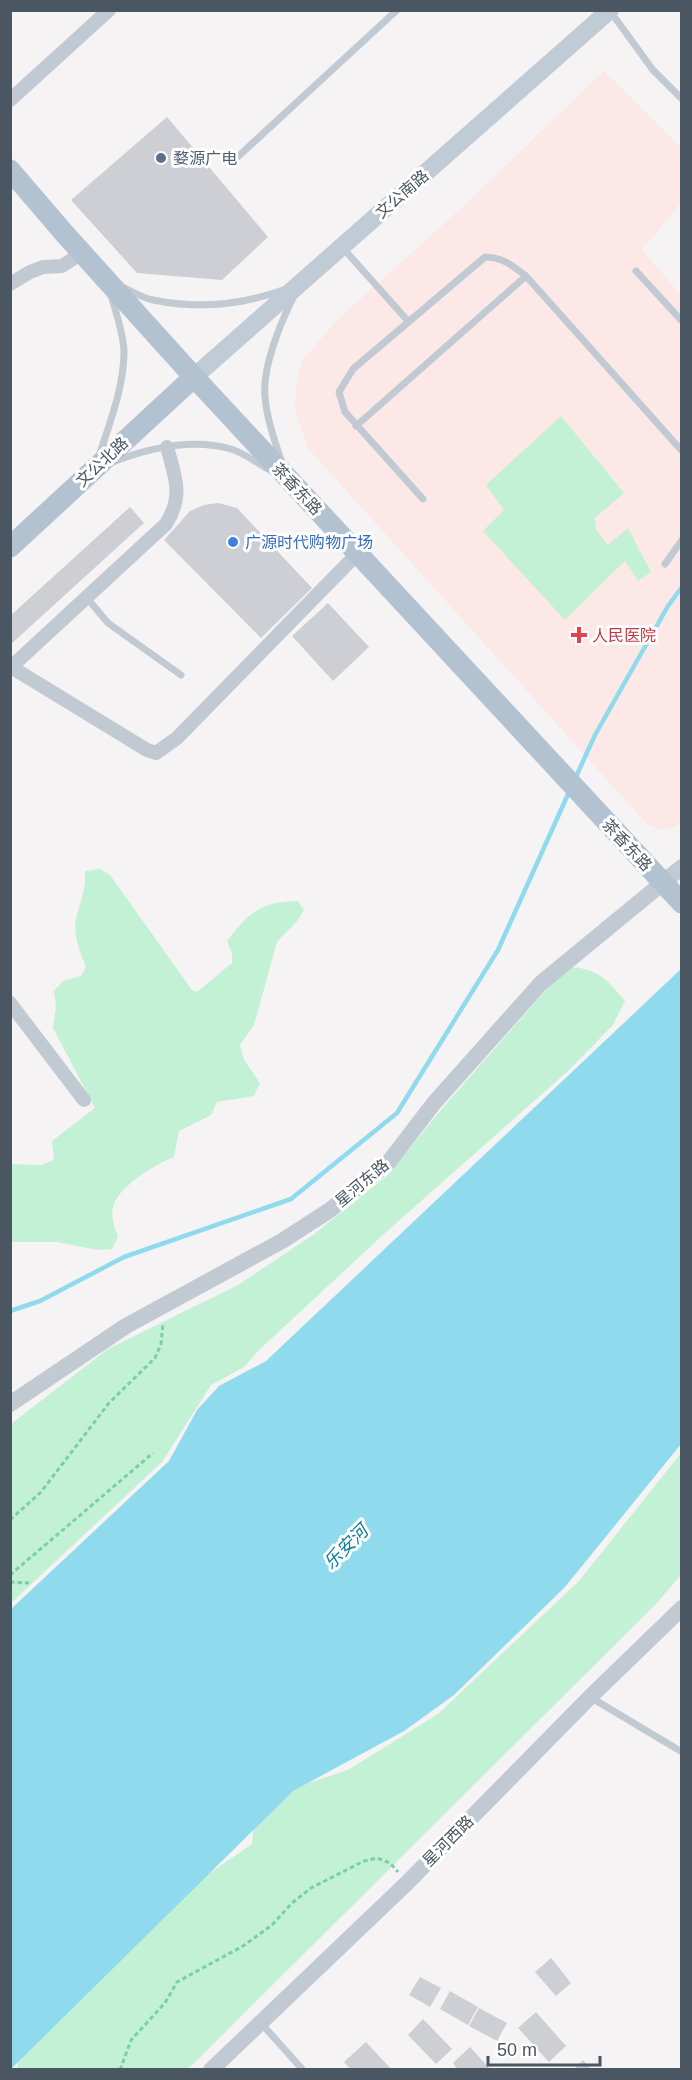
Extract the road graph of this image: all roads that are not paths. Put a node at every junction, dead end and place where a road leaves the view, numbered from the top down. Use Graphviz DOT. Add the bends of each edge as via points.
graph roads {
  1 [pos="109,10"];
  2 [pos="397,10"];
  3 [pos="610,11"];
  4 [pos="681,99"];
  5 [pos="10,100"];
  6 [pos="230,164"];
  7 [pos="10,170"];
  8 [pos="342,247"];
  9 [pos="82,254"];
  10 [pos="636,271"];
  11 [pos="526,276"];
  12 [pos="107,280"];
  13 [pos="10,284"];
  14 [pos="300,284"];
  15 [pos="408,321"];
  16 [pos="681,321"];
  17 [pos="194,377"];
  18 [pos="356,426"];
  19 [pos="168,447"];
  20 [pos="681,451"];
  21 [pos="94,470"];
  22 [pos="289,479"];
  23 [pos="423,499"];
  24 [pos="681,540"];
  25 [pos="10,547"];
  26 [pos="357,554"];
  27 [pos="665,564"];
  28 [pos="87,598"];
  29 [pos="11,668"];
  30 [pos="181,675"];
  31 [pos="681,867"];
  32 [pos="662,883"];
  33 [pos="681,903"];
  34 [pos="10,1003"];
  35 [pos="84,1100"];
  36 [pos="10,1404"];
  37 [pos="681,1608"];
  38 [pos="590,1697"];
  39 [pos="681,1752"];
  40 [pos="260,2022"];
  41 [pos="211,2070"];
  42 [pos="303,2070"];
  1 -- 5 [label="street"];
  2 -- 6 [label="lane"];
  3 -- 4 [label="lane" via="653,70"];
  3 -- 8 [label="main road, 文公南路"];
  7 -- 9 [label="main road, 茶香东路"];
  8 -- 14 [label="main road, 文公南路"];
  8 -- 15 [label="lane"];
  9 -- 12 [label="main road, 茶香东路"];
  9 -- 13 [label="street" via="62,266 30,272"];
  10 -- 16 [label="lane"];
  11 -- 15 [label="lane" via="511,264 485,257"];
  11 -- 18 [label="lane"];
  11 -- 20 [label="lane"];
  12 -- 14 [label="lane" via="151,300 221,305 258,299"];
  12 -- 17 [label="main road, 茶香东路"];
  12 -- 21 [label="lane" via="120,324 123,351 119,390"];
  14 -- 17 [label="main road, 文公南路"];
  14 -- 22 [label="lane" via="280,324 264,394 270,430"];
  15 -- 18 [label="lane" via="353,369 339,392 345,412"];
  17 -- 21 [label="main road, 文公北路"];
  17 -- 22 [label="main road, 茶香东路"];
  18 -- 23 [label="lane"];
  19 -- 21 [label="lane" via="132,455"];
  19 -- 22 [label="lane" via="203,444 233,449"];
  19 -- 28 [label="street" via="178,490 172,513 166,524"];
  21 -- 25 [label="main road, 文公北路"];
  22 -- 26 [label="main road, 茶香东路"];
  24 -- 27 [label="lane"];
  26 -- 29 [label="street" via="177,738 156,753"];
  26 -- 32 [label="main road, 茶香东路"];
  28 -- 29 [label="street"];
  28 -- 30 [label="lane" via="108,622"];
  31 -- 32 [label="street, 星河东路"];
  32 -- 33 [label="main road, 茶香东路"];
  32 -- 36 [label="street, 星河东路" via="541,983 434,1103 388,1163 330,1210 282,1241 126,1326"];
  34 -- 35 [label="street"];
  37 -- 38 [label="street, 星河西路"];
  38 -- 39 [label="lane"];
  38 -- 40 [label="street, 星河西路" via="407,1883"];
  40 -- 41 [label="street, 星河西路"];
  40 -- 42 [label="lane"];
}
